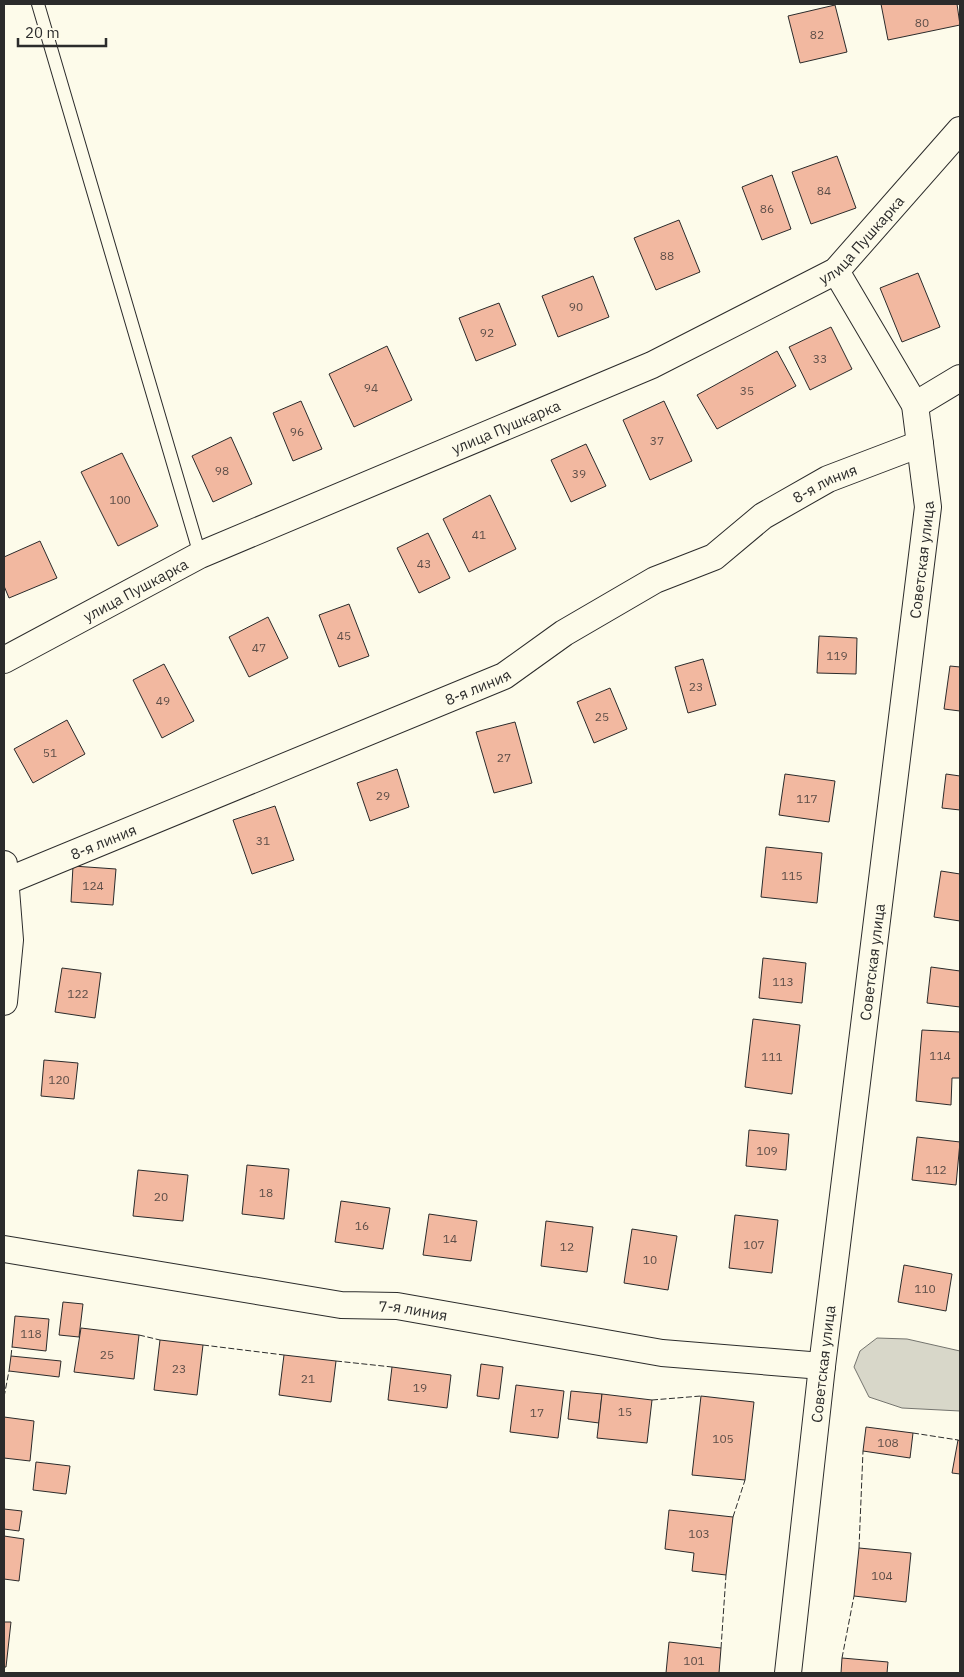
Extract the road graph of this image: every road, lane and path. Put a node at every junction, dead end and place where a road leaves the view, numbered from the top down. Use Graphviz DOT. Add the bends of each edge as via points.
graph roads {
  1 [pos="38,4"];
  2 [pos="960,130"];
  3 [pos="836,271"];
  4 [pos="960,378"];
  5 [pos="915,405"];
  6 [pos="920,444"];
  7 [pos="200,555"];
  8 [pos="4,660"];
  9 [pos="5,872"];
  10 [pos="4,1002"];
  11 [pos="4,1249"];
  12 [pos="822,1366"];
  13 [pos="788,1673"];
  1 -- 7 [label="lane"];
  2 -- 3 [label="street, улица Пушкарка"];
  3 -- 5 [label="street, Советская улица"];
  3 -- 7 [label="street, улица Пушкарка" via="652,365"];
  4 -- 5 [label="street"];
  5 -- 6 [label="street, Советская улица"];
  6 -- 9 [label="street, 8-я линия" via="828,479 763,516 714,557 655,580 564,633 504,676"];
  6 -- 12 [label="street, Советская улица" via="928,507"];
  7 -- 8 [label="street, улица Пушкарка"];
  9 -- 10 [label="street" via="10,940"];
  11 -- 12 [label="street, 7-я линия" via="332,1304 397,1306 662,1353"];
  12 -- 13 [label="street, Советская улица"];
}
